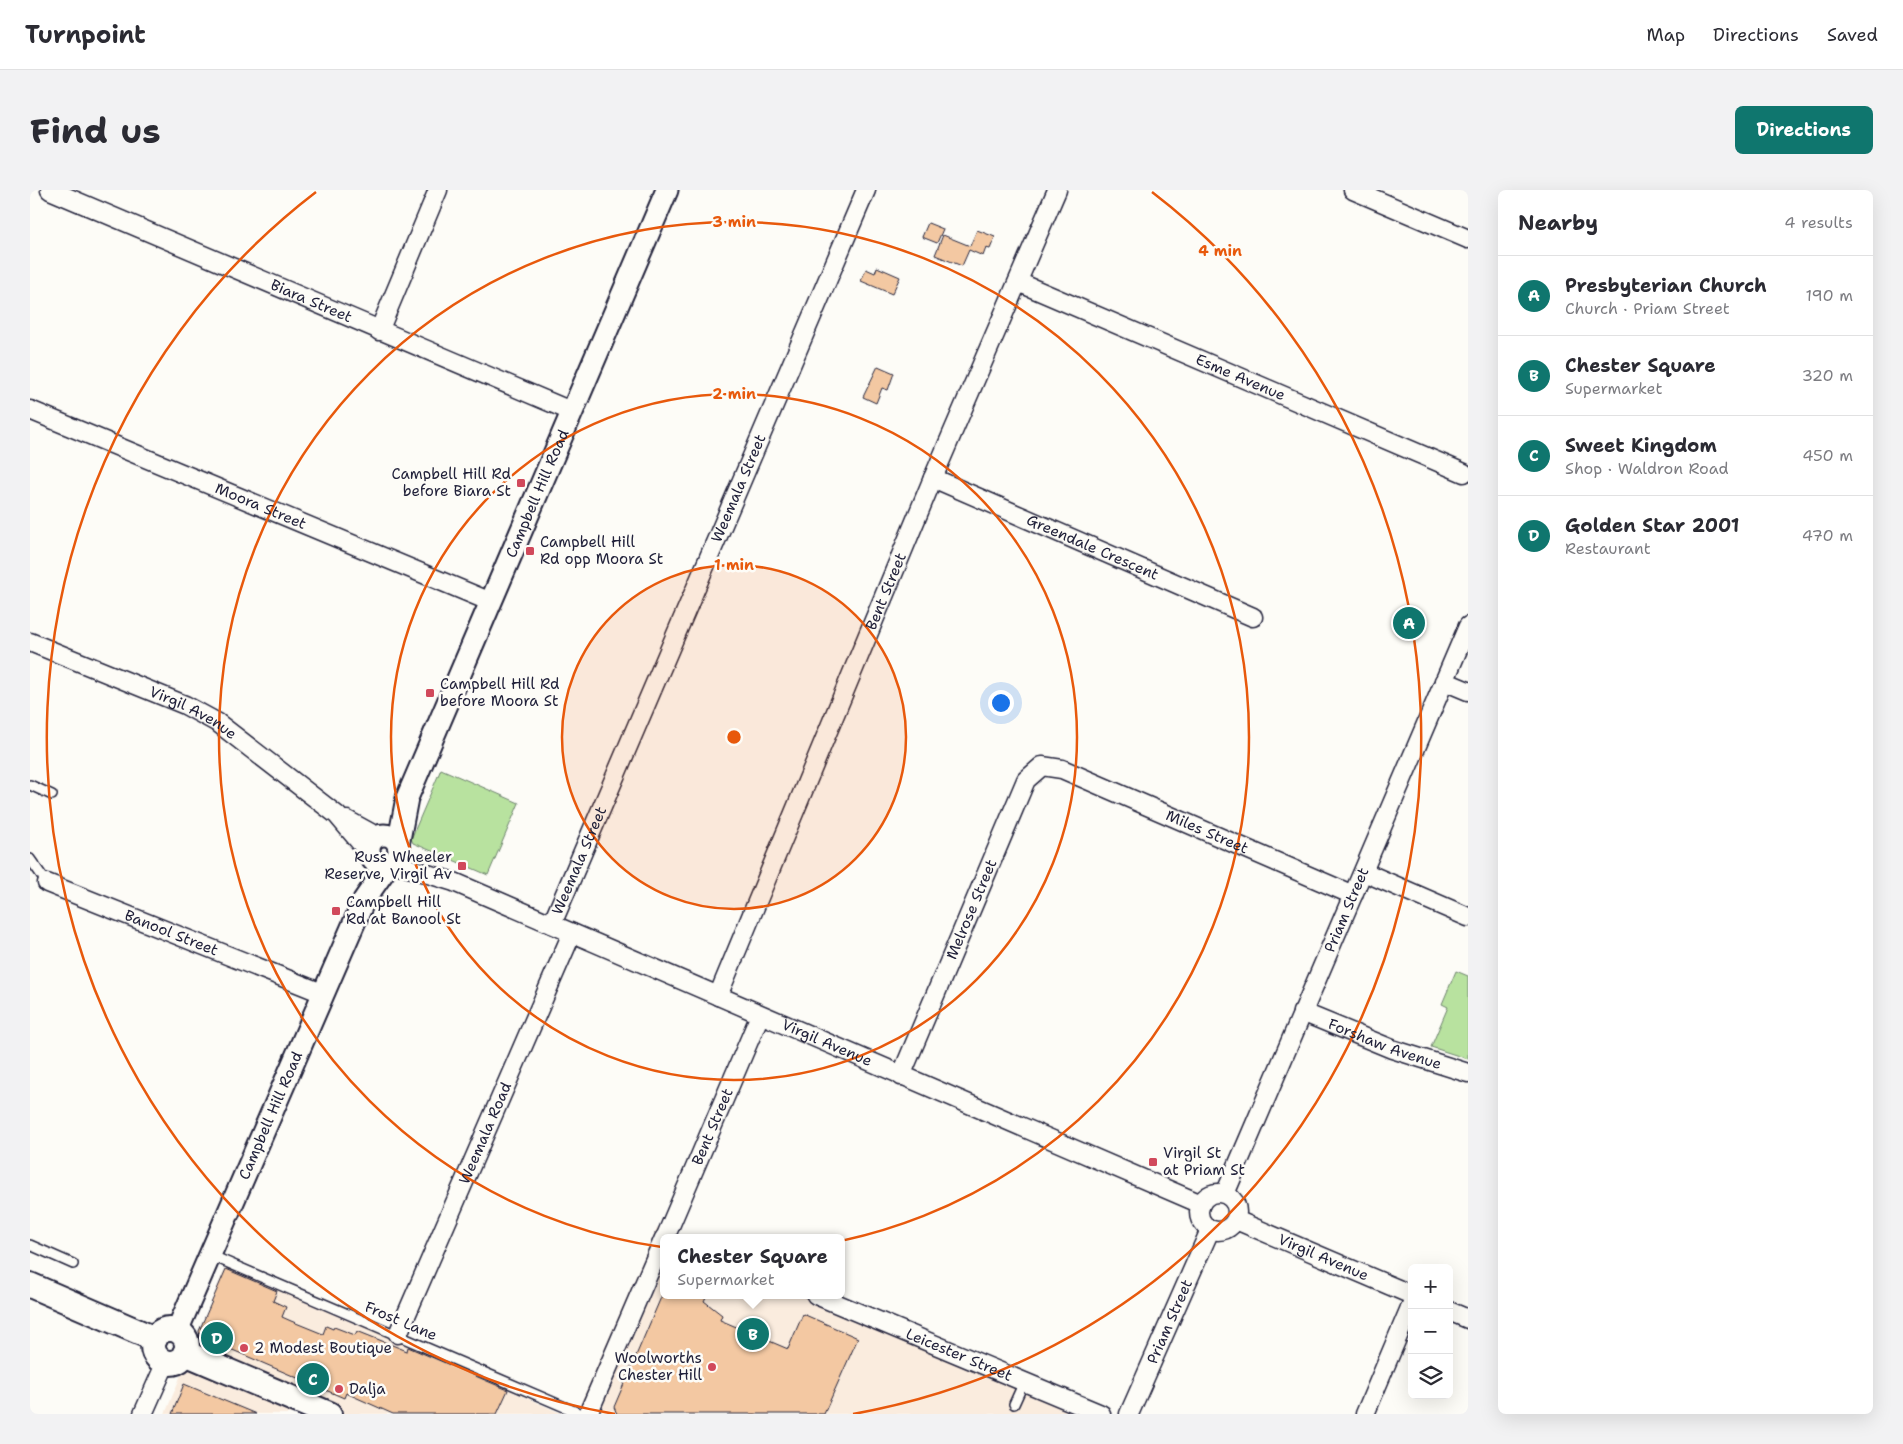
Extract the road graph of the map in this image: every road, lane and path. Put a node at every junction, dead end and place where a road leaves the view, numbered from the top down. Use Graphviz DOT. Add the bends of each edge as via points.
graph roads {
  1 [pos="50,190"];
  2 [pos="438,190"];
  3 [pos="668,190"];
  4 [pos="866,190"];
  5 [pos="1057,190"];
  6 [pos="1353,190"];
  7 [pos="1468,239"];
  8 [pos="1018,282"];
  9 [pos="379,331"];
  10 [pos="30,410"];
  11 [pos="573,412"];
  12 [pos="1464,473"];
  13 [pos="933,478"];
  14 [pos="491,602"];
  15 [pos="1253,617"];
  16 [pos="1468,626"];
  17 [pos="30,642"];
  18 [pos="1444,681"];
  19 [pos="1468,691"];
  20 [pos="1062,769"];
  21 [pos="30,785"];
  22 [pos="52,795"];
  23 [pos="385,850"];
  24 [pos="30,859"];
  25 [pos="1364,872"];
  26 [pos="48,883"];
  27 [pos="1353,894"];
  28 [pos="1468,917"];
  29 [pos="552,924"];
  30 [pos="572,933"];
  31 [pos="322,993"];
  32 [pos="718,996"];
  33 [pos="1302,1012"];
  34 [pos="760,1015"];
  35 [pos="1468,1074"];
  36 [pos="901,1076"];
  37 [pos="1225,1194"];
  38 [pos="1201,1204"];
  39 [pos="1236,1220"];
  40 [pos="1210,1230"];
  41 [pos="670,1234"];
  42 [pos="30,1245"];
  43 [pos="210,1254"];
  44 [pos="660,1256"];
  45 [pos="73,1264"];
  46 [pos="30,1285"];
  47 [pos="1408,1293"];
  48 [pos="826,1299"];
  49 [pos="1409,1309"];
  50 [pos="1453,1313"];
  51 [pos="1468,1319"];
  52 [pos="177,1331"];
  53 [pos="398,1334"];
  54 [pos="155,1339"];
  55 [pos="176,1358"];
  56 [pos="1024,1382"];
  57 [pos="1014,1404"];
  58 [pos="143,1414"];
  59 [pos="329,1414"];
  60 [pos="581,1414"];
  61 [pos="588,1414"];
  62 [pos="1101,1414"];
  63 [pos="1129,1414"];
  64 [pos="1365,1414"];
  1 -- 9 [label="street, Biara Street"];
  2 -- 9 [label="street"];
  3 -- 11 [label="street, Campbell Hill Road"];
  4 -- 29 [label="street, Weemala Street"];
  5 -- 8 [label="street, Bent Street"];
  6 -- 7 [label="street"];
  8 -- 12 [label="street, Esme Avenue"];
  8 -- 13 [label="street, Bent Street"];
  9 -- 11 [label="street, Biara Street"];
  10 -- 14 [label="street, Moora Street"];
  11 -- 14 [label="street, Campbell Hill Road"];
  13 -- 15 [label="street, Greendale Crescent"];
  13 -- 32 [label="street, Bent Street"];
  14 -- 23 [label="street, Campbell Hill Road"];
  16 -- 18 [label="street, Priam Street"];
  17 -- 23 [label="street, Virgil Avenue" via="201,712"];
  18 -- 19 [label="street"];
  18 -- 25 [label="street, Priam Street"];
  20 -- 27 [label="street, Miles Street"];
  20 -- 36 [label="street, Melrose Street" via="1042,766 1026,780"];
  21 -- 22 [label="lane"];
  23 -- 29 [label="street, Virgil Avenue"];
  23 -- 31 [label="street, Campbell Hill Road"];
  24 -- 26 [label="lane, Banool Street"];
  25 -- 27 [label="street, Priam Street"];
  25 -- 28 [label="street"];
  26 -- 31 [label="street, Banool Street"];
  27 -- 33 [label="street, Priam Street"];
  29 -- 30 [label="street, Virgil Avenue"];
  30 -- 32 [label="street, Virgil Avenue"];
  30 -- 53 [label="street, Weemala Road"];
  31 -- 43 [label="street, Campbell Hill Road"];
  32 -- 34 [label="street, Virgil Avenue"];
  33 -- 35 [label="street, Forshaw Avenue" via="1392,1049"];
  33 -- 37 [label="street, Priam Street"];
  34 -- 36 [label="street, Virgil Avenue"];
  34 -- 41 [label="street, Bent Street"];
  36 -- 38 [label="street, Virgil Avenue"];
  37 -- 38 [label="street" via="1207,1196"];
  37 -- 39 [label="street" via="1235,1202"];
  38 -- 40 [label="street" via="1199,1217"];
  39 -- 40 [label="street" via="1228,1229"];
  39 -- 47 [label="street, Virgil Avenue"];
  40 -- 63 [label="street, Priam Street"];
  42 -- 45 [label="lane"];
  43 -- 52 [label="street, Campbell Hill Road"];
  43 -- 53 [label="lane, Frost Lane"];
  44 -- 61 [label="street, Bent Street"];
  46 -- 54 [label="main road"];
  48 -- 56 [label="street, Leicester Street"];
  49 -- 64 [label="street"];
  50 -- 51 [label="street"];
  52 -- 54 [label="main road" via="163,1331"];
  52 -- 55 [label="main road" via="186,1343"];
  53 -- 60 [label="lane, Frost Lane"];
  54 -- 55 [label="main road" via="156,1356"];
  55 -- 58 [label="street"];
  55 -- 59 [label="main road"];
  56 -- 57 [label="lane"];
  56 -- 62 [label="street, Leicester Street"];
}
